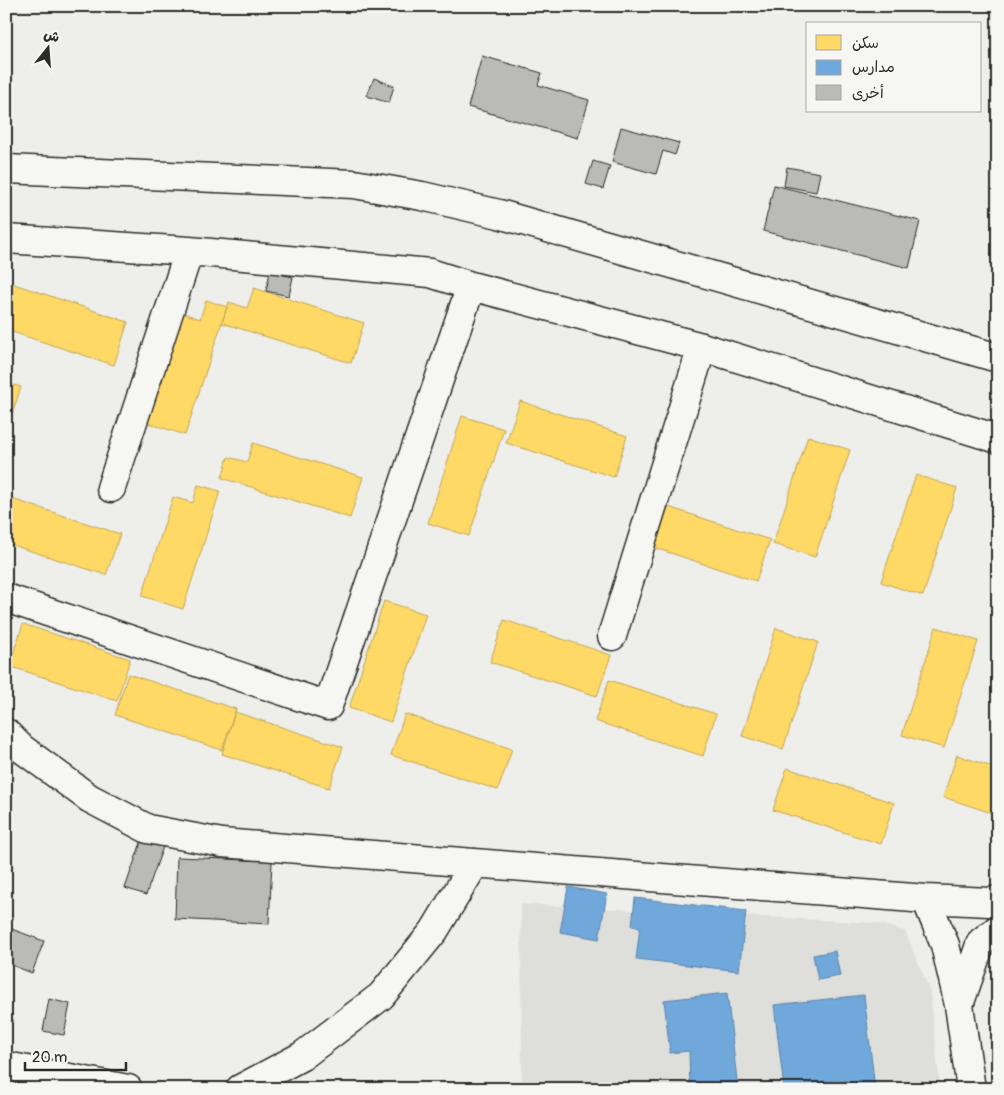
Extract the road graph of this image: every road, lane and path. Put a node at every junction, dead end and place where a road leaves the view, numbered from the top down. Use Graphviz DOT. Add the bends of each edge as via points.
graph roads {
  1 [pos="6,169"];
  2 [pos="6,239"];
  3 [pos="189,251"];
  4 [pos="471,286"];
  5 [pos="702,347"];
  6 [pos="998,358"];
  7 [pos="998,439"];
  8 [pos="111,488"];
  9 [pos="6,598"];
  10 [pos="612,636"];
  11 [pos="6,733"];
  12 [pos="475,863"];
  13 [pos="926,899"];
  14 [pos="998,900"];
  15 [pos="998,929"];
  16 [pos="959,1005"];
  17 [pos="6,1066"];
  18 [pos="128,1089"];
  19 [pos="240,1089"];
  20 [pos="972,1089"];
  1 -- 6 [label="street" via="354,184 422,196 499,214"];
  2 -- 3 [label="street"];
  3 -- 4 [label="street" via="430,273"];
  3 -- 8 [label="street"];
  4 -- 5 [label="street"];
  4 -- 9 [label="street" via="328,706"];
  5 -- 7 [label="street"];
  5 -- 10 [label="street"];
  11 -- 12 [label="street" via="21,748 89,798 148,829 222,843"];
  12 -- 13 [label="street"];
  12 -- 19 [label="street" via="434,931 381,996 302,1056"];
  13 -- 14 [label="street"];
  13 -- 16 [label="street" via="945,945"];
  15 -- 16 [label="street" via="981,942"];
  16 -- 20 [label="street"];
  17 -- 18 [label="street"];
}
